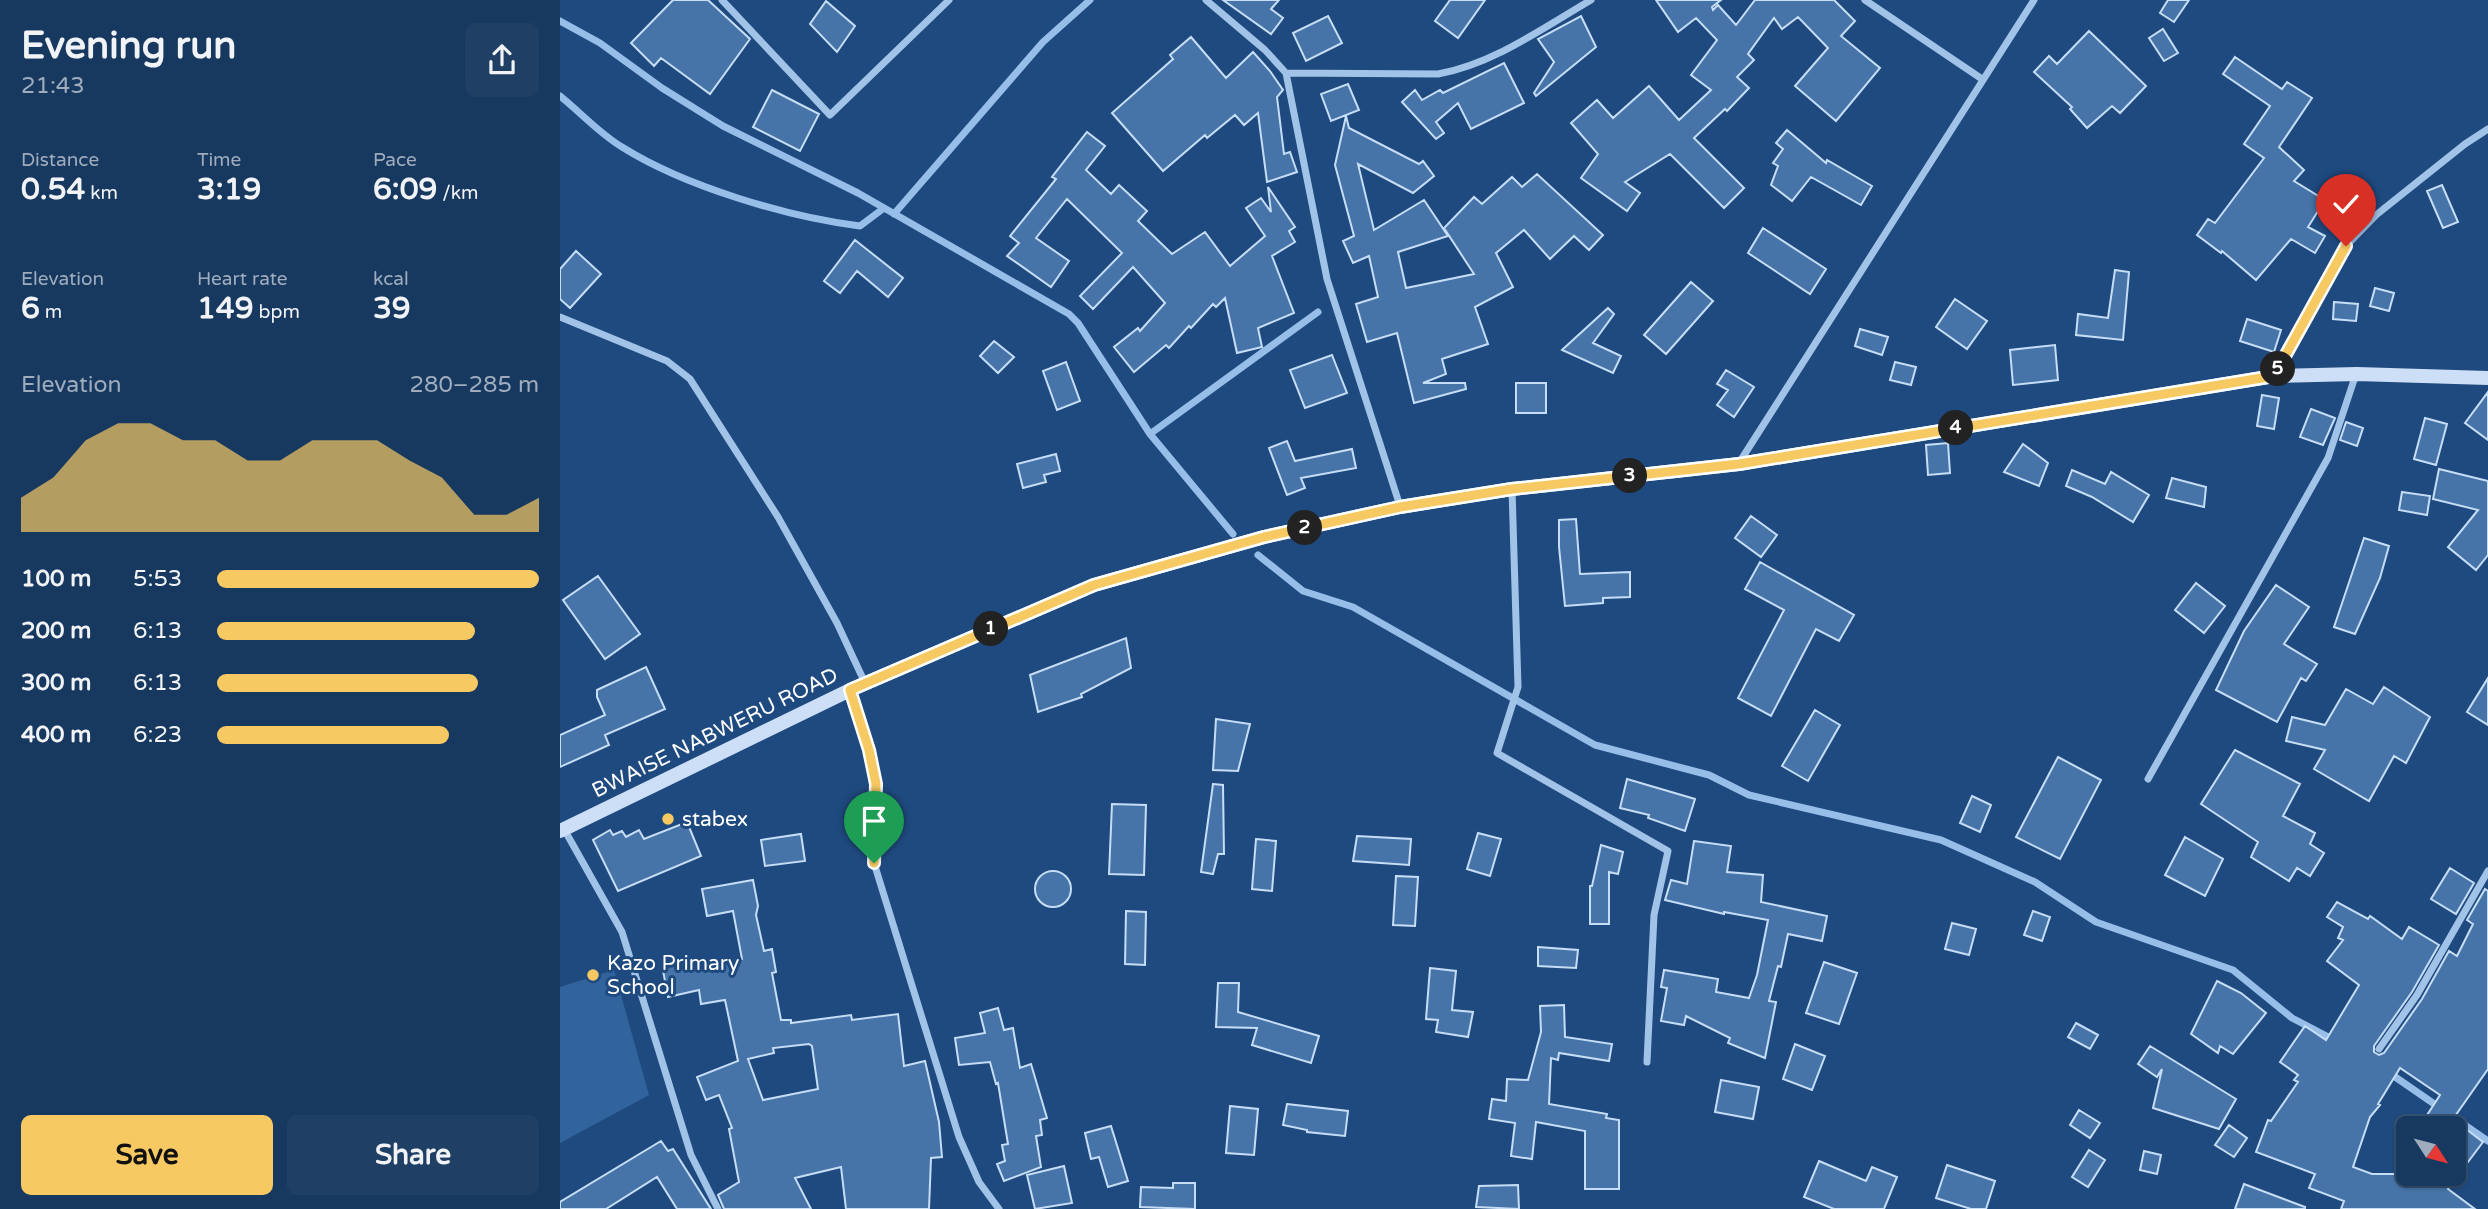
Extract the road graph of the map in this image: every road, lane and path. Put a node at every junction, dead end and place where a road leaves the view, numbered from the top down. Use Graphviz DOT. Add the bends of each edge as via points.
graph roads {
  1 [pos="722,0"];
  2 [pos="949,0"];
  3 [pos="1206,0"];
  4 [pos="1591,0"];
  5 [pos="1866,0"];
  6 [pos="2034,0"];
  7 [pos="1286,73"];
  8 [pos="1982,79"];
  9 [pos="2488,129"];
  10 [pos="560,317"];
  11 [pos="2357,374"];
  12 [pos="2274,376"];
  13 [pos="2488,378"];
  14 [pos="1739,464"];
  15 [pos="1512,489"];
  16 [pos="1400,507"];
  17 [pos="866,684"];
  18 [pos="850,690"];
  19 [pos="2148,779"];
  20 [pos="562,830"];
  21 [pos="2488,871"];
  22 [pos="2379,1049"];
  23 [pos="1647,1062"];
  24 [pos="718,1209"];
  25 [pos="999,1209"];
  1 -- 2 [label="street" via="830,115"];
  3 -- 7 [label="street"];
  4 -- 7 [label="street" via="1511,47 1460,70 1437,74"];
  5 -- 8 [label="street"];
  6 -- 8 [label="street"];
  7 -- 16 [label="street" via="1326,279"];
  8 -- 14 [label="street"];
  9 -- 12 [label="street" via="2376,215 2346,246"];
  10 -- 17 [label="street" via="667,361 690,379 778,517"];
  11 -- 12 [label="main road, BWAISE NABWERU ROAD"];
  11 -- 13 [label="main road, BWAISE NABWERU ROAD"];
  11 -- 19 [label="street" via="2328,458"];
  12 -- 14 [label="main road, BWAISE NABWERU ROAD"];
  14 -- 15 [label="main road, BWAISE NABWERU ROAD"];
  15 -- 16 [label="main road, BWAISE NABWERU ROAD"];
  15 -- 23 [label="street" via="1518,687 1497,753 1668,851 1654,915"];
  16 -- 17 [label="main road, BWAISE NABWERU ROAD" via="1264,537 1094,585"];
  17 -- 18 [label="main road, BWAISE NABWERU ROAD"];
  18 -- 20 [label="main road, BWAISE NABWERU ROAD"];
  18 -- 25 [label="street" via="876,784 874,863 959,1137 979,1182"];
  20 -- 24 [label="street" via="622,932 687,1143"];
  21 -- 22 [label="street" via="2417,995"];
}
